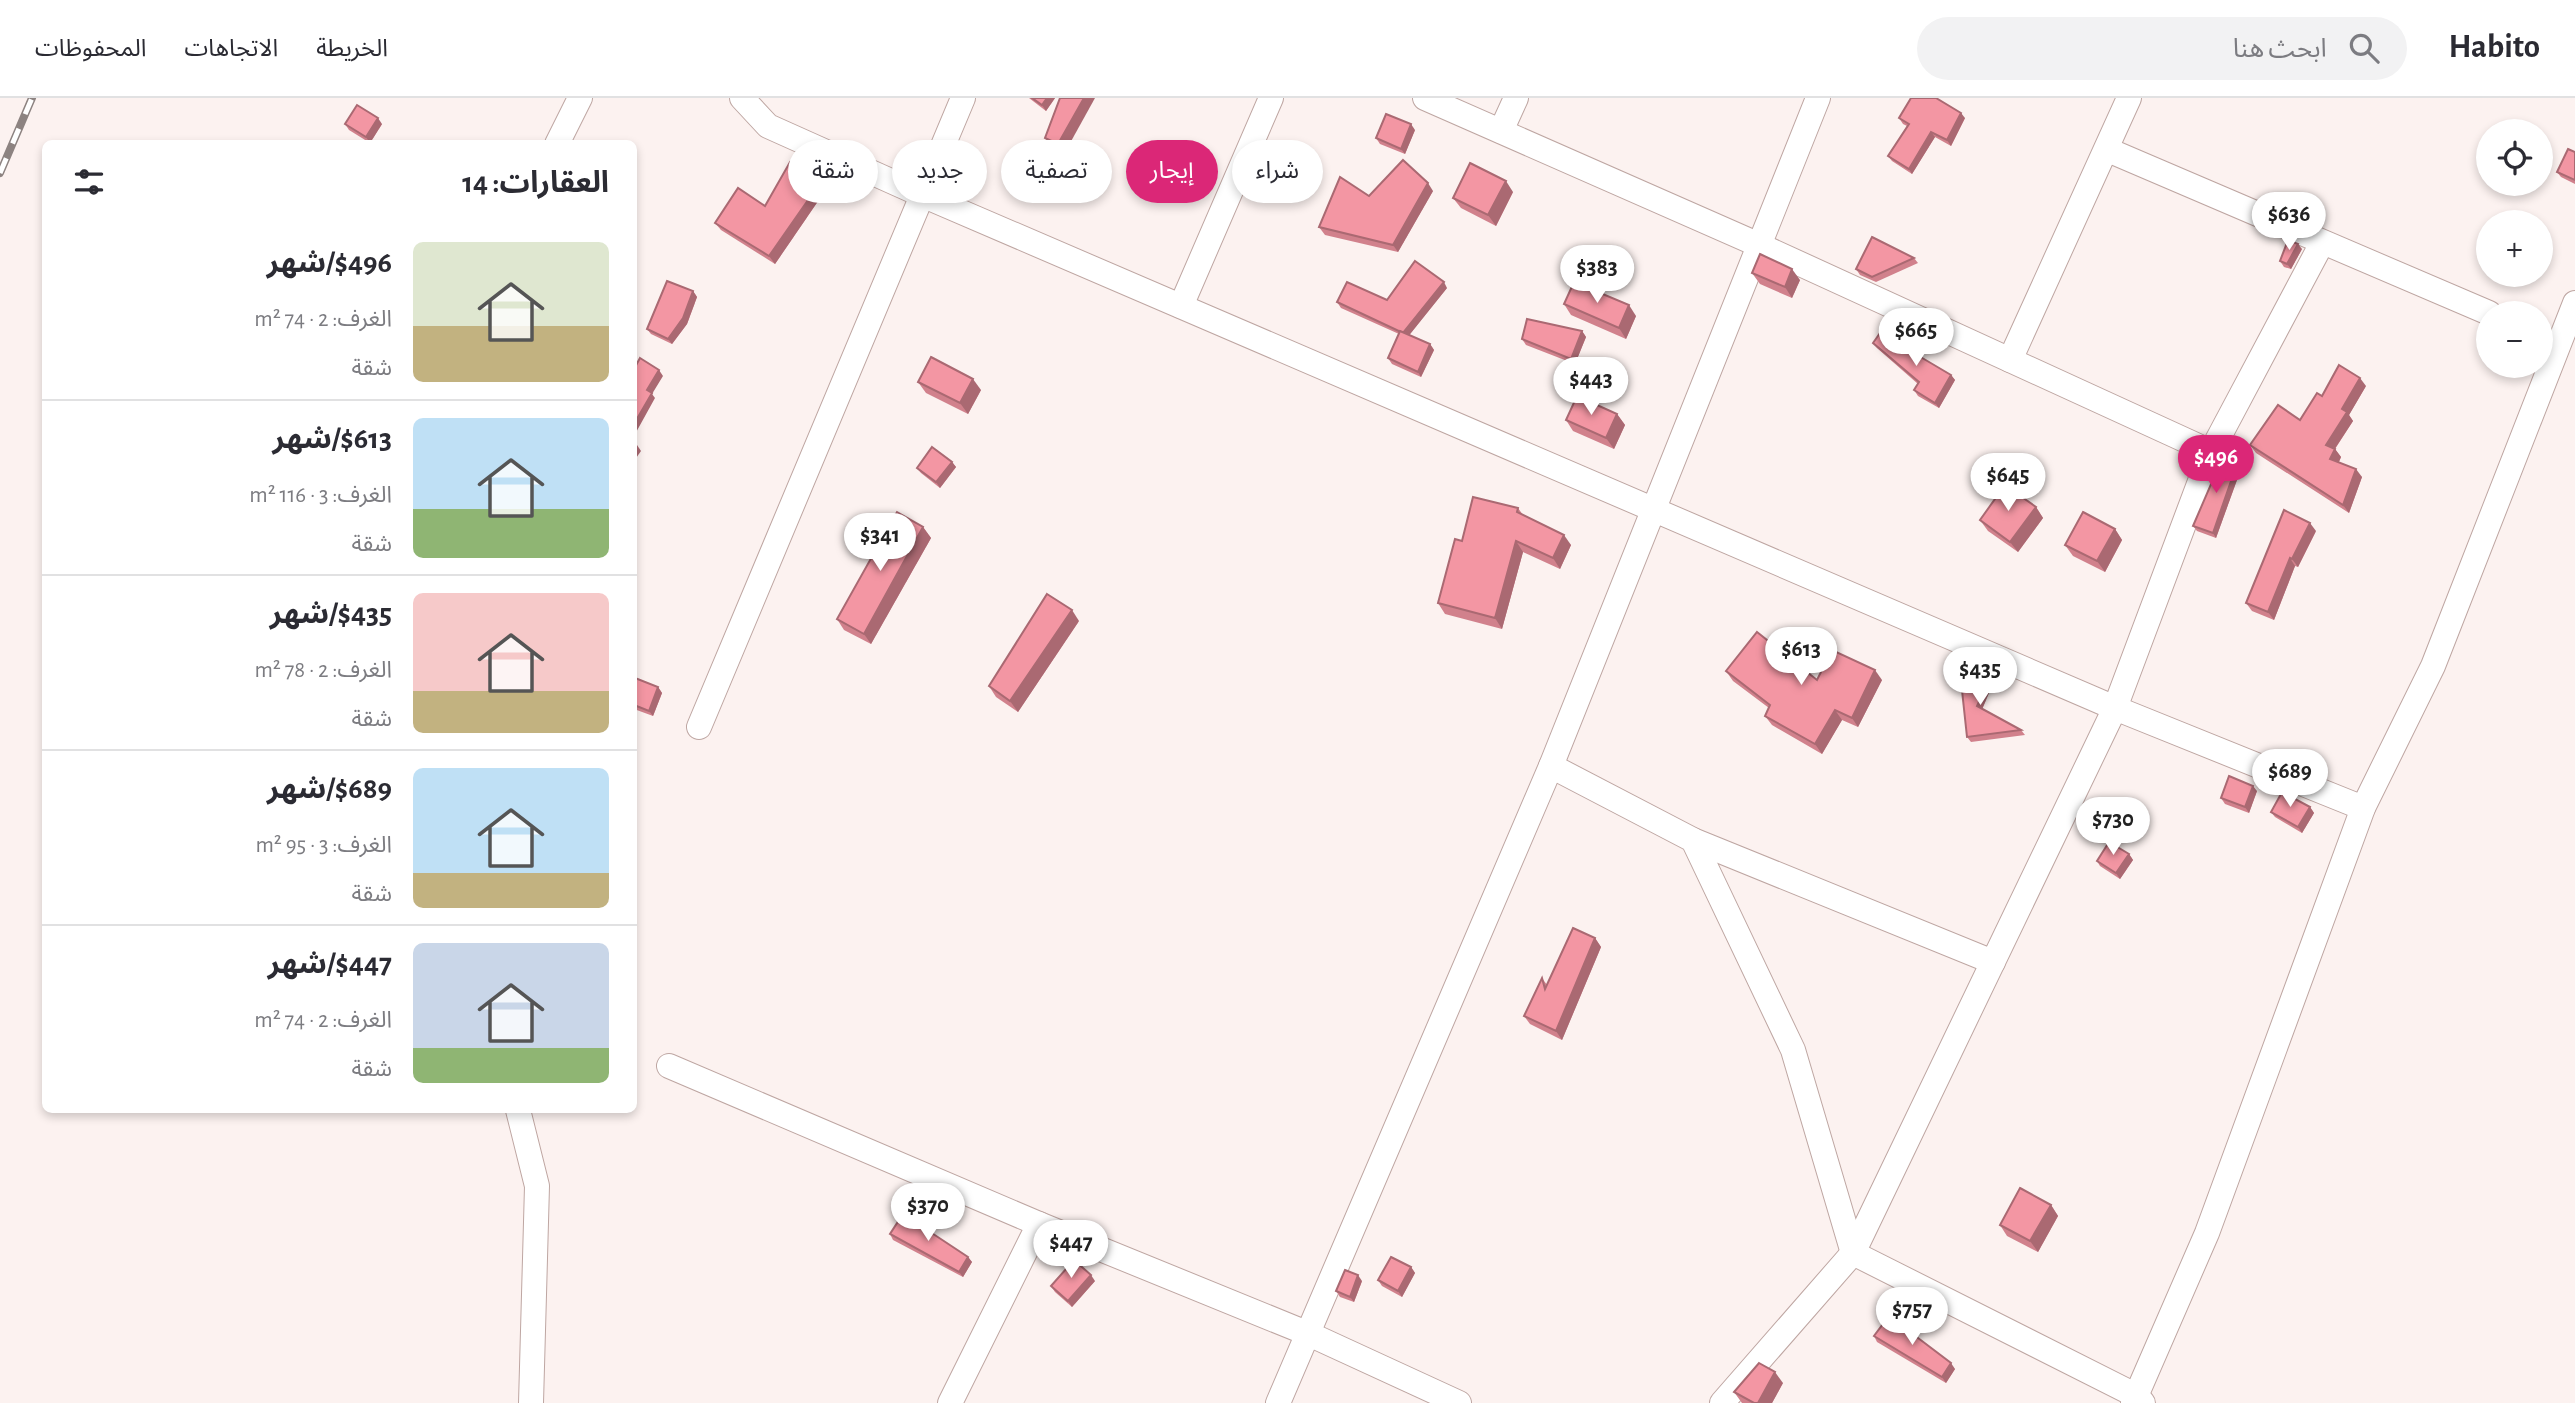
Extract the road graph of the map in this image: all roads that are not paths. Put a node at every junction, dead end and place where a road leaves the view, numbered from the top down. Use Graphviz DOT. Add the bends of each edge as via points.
graph roads {
  1 [pos="580,98"];
  2 [pos="742,98"];
  3 [pos="963,98"];
  4 [pos="1271,98"];
  5 [pos="1425,98"];
  6 [pos="1516,98"];
  7 [pos="1818,98"];
  8 [pos="2129,98"];
  9 [pos="1502,131"];
  10 [pos="559,140"];
  11 [pos="945,140"];
  12 [pos="2108,150"];
  13 [pos="892,182"];
  14 [pos="919,203"];
  15 [pos="941,203"];
  16 [pos="2322,243"];
  17 [pos="1759,245"];
  18 [pos="2575,303"];
  19 [pos="1181,306"];
  20 [pos="2476,308"];
  21 [pos="2553,335"];
  22 [pos="2010,360"];
  23 [pos="2536,378"];
  24 [pos="2211,452"];
  25 [pos="1654,508"];
  26 [pos="2115,708"];
  27 [pos="699,727"];
  28 [pos="1551,766"];
  29 [pos="2363,808"];
  30 [pos="1693,841"];
  31 [pos="1993,962"];
  32 [pos="669,1066"];
  33 [pos="519,1113"];
  34 [pos="1039,1224"];
  35 [pos="1853,1254"];
  36 [pos="1309,1334"];
  37 [pos="2138,1401"];
  38 [pos="531,1403"];
  39 [pos="950,1403"];
  40 [pos="1278,1403"];
  41 [pos="1459,1403"];
  42 [pos="1722,1403"];
  1 -- 10 [label="street"];
  2 -- 13 [label="street" via="768,126"];
  3 -- 11 [label="street"];
  4 -- 19 [label="street"];
  5 -- 9 [label="street"];
  6 -- 9 [label="street"];
  7 -- 17 [label="street"];
  8 -- 12 [label="street"];
  9 -- 17 [label="street"];
  12 -- 16 [label="street"];
  12 -- 22 [label="street"];
  14 -- 27 [label="street"];
  15 -- 19 [label="street"];
  16 -- 20 [label="street"];
  16 -- 24 [label="street"];
  17 -- 22 [label="street"];
  17 -- 25 [label="street"];
  18 -- 21 [label="street"];
  19 -- 25 [label="street"];
  22 -- 24 [label="street"];
  23 -- 29 [label="street" via="2433,666"];
  24 -- 26 [label="street"];
  25 -- 26 [label="street"];
  25 -- 28 [label="street"];
  26 -- 29 [label="street"];
  26 -- 31 [label="street"];
  28 -- 30 [label="street"];
  28 -- 36 [label="street"];
  29 -- 37 [label="street" via="2207,1233"];
  30 -- 31 [label="street"];
  30 -- 35 [label="street" via="1793,1051"];
  31 -- 35 [label="street"];
  32 -- 34 [label="street"];
  33 -- 38 [label="street" via="537,1186"];
  34 -- 36 [label="street"];
  34 -- 39 [label="street"];
  35 -- 37 [label="street"];
  35 -- 42 [label="street"];
  36 -- 40 [label="street"];
  36 -- 41 [label="street"];
}
